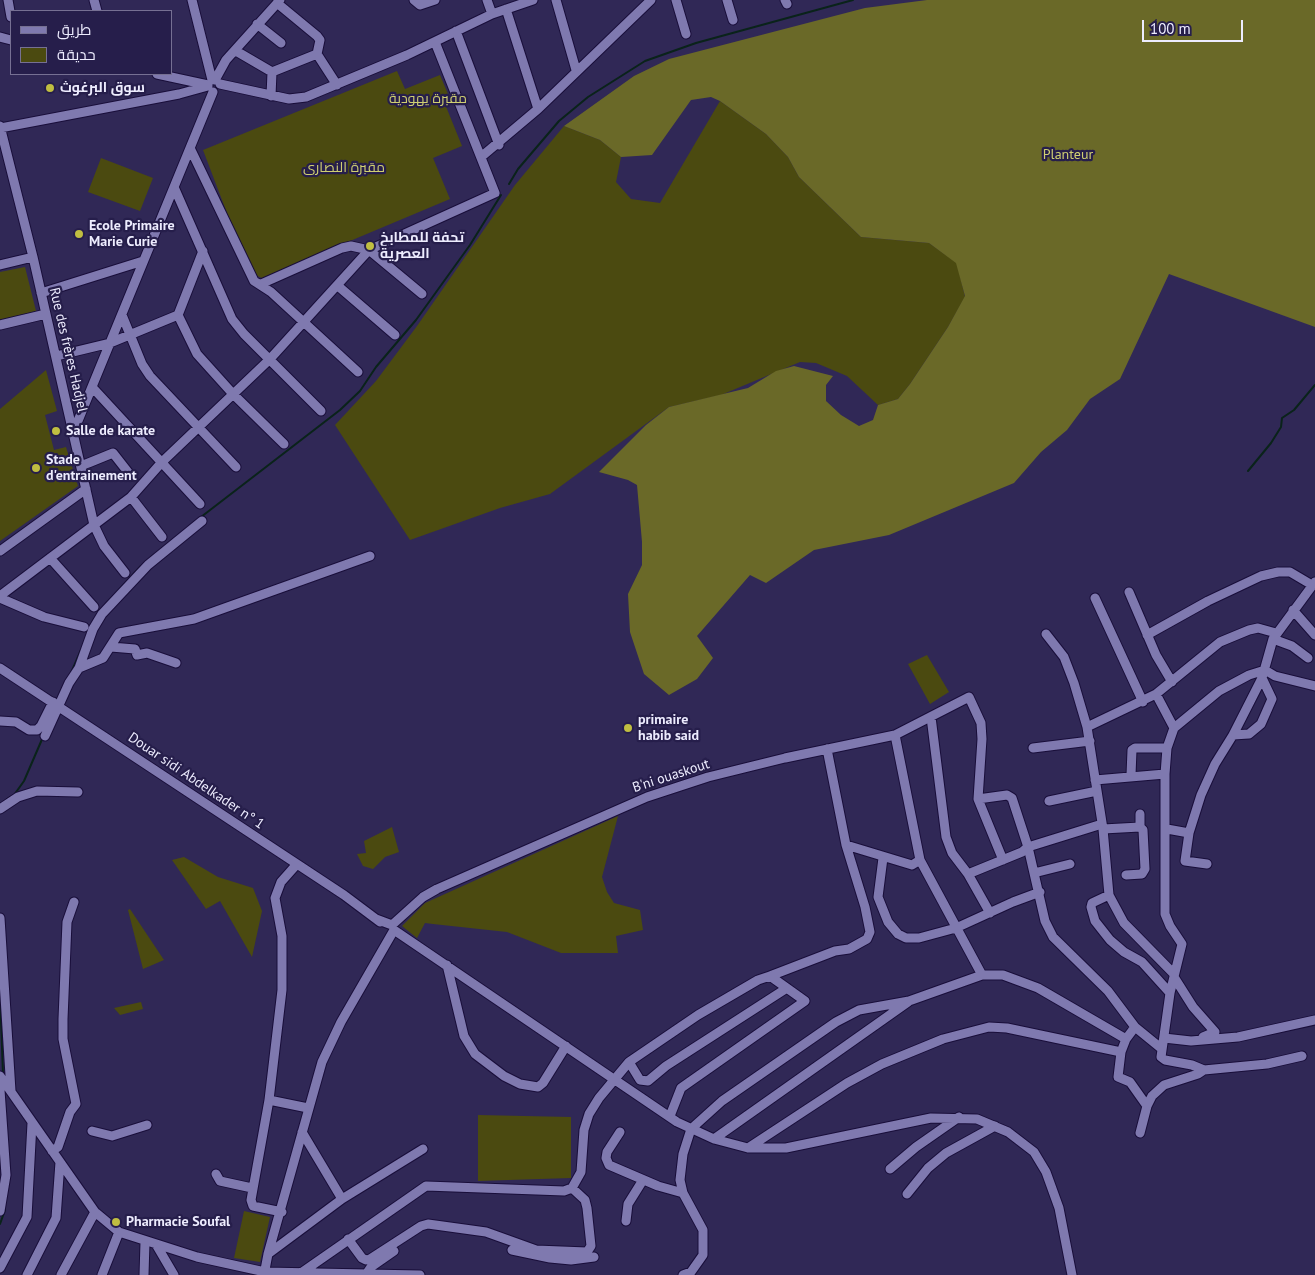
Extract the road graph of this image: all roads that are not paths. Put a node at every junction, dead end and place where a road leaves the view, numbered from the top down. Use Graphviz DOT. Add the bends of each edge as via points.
graph roads {
  1 [pos="192,0"];
  2 [pos="414,0"];
  3 [pos="434,0"];
  4 [pos="487,0"];
  5 [pos="533,0"];
  6 [pos="556,0"];
  7 [pos="651,0"];
  8 [pos="676,0"];
  9 [pos="727,0"];
  10 [pos="279,2"];
  11 [pos="506,9"];
  12 [pos="492,14"];
  13 [pos="733,20"];
  14 [pos="257,24"];
  15 [pos="456,31"];
  16 [pos="686,34"];
  17 [pos="435,42"];
  18 [pos="281,43"];
  19 [pos="236,51"];
  20 [pos="317,54"];
  21 [pos="206,60"];
  22 [pos="226,60"];
  23 [pos="576,70"];
  24 [pos="272,72"];
  25 [pos="161,75"];
  26 [pos="179,80"];
  27 [pos="213,85"];
  28 [pos="337,85"];
  29 [pos="179,94"];
  30 [pos="271,96"];
  31 [pos="538,109"];
  32 [pos="0,127"];
  33 [pos="499,145"];
  34 [pos="190,148"];
  35 [pos="482,157"];
  36 [pos="174,187"];
  37 [pos="203,250"];
  38 [pos="369,250"];
  39 [pos="33,257"];
  40 [pos="143,261"];
  41 [pos="0,265"];
  42 [pos="261,284"];
  43 [pos="338,286"];
  44 [pos="42,294"];
  45 [pos="422,294"];
  46 [pos="46,314"];
  47 [pos="122,315"];
  48 [pos="178,315"];
  49 [pos="304,322"];
  50 [pos="0,325"];
  51 [pos="131,334"];
  52 [pos="395,335"];
  53 [pos="110,343"];
  54 [pos="56,356"];
  55 [pos="270,359"];
  56 [pos="358,372"];
  57 [pos="92,387"];
  58 [pos="233,394"];
  59 [pos="321,411"];
  60 [pos="198,428"];
  61 [pos="73,433"];
  62 [pos="284,444"];
  63 [pos="162,462"];
  64 [pos="81,466"];
  65 [pos="236,467"];
  66 [pos="131,476"];
  67 [pos="86,489"];
  68 [pos="131,497"];
  69 [pos="200,504"];
  70 [pos="202,521"];
  71 [pos="94,525"];
  72 [pos="162,537"];
  73 [pos="0,551"];
  74 [pos="370,556"];
  75 [pos="50,558"];
  76 [pos="125,573"];
  77 [pos="1314,583"];
  78 [pos="1129,592"];
  79 [pos="0,597"];
  80 [pos="1095,598"];
  81 [pos="94,607"];
  82 [pos="1293,610"];
  83 [pos="84,627"];
  84 [pos="1046,634"];
  85 [pos="1315,634"];
  86 [pos="1147,635"];
  87 [pos="1275,636"];
  88 [pos="111,647"];
  89 [pos="1308,658"];
  90 [pos="176,663"];
  91 [pos="0,668"];
  92 [pos="79,668"];
  93 [pos="1263,674"];
  94 [pos="1172,682"];
  95 [pos="1315,686"];
  96 [pos="1156,694"];
  97 [pos="1143,702"];
  98 [pos="56,704"];
  99 [pos="931,717"];
  100 [pos="0,721"];
  101 [pos="1086,728"];
  102 [pos="1174,728"];
  103 [pos="1233,734"];
  104 [pos="46,736"];
  105 [pos="895,736"];
  106 [pos="1090,741"];
  107 [pos="1033,748"];
  108 [pos="1167,748"];
  109 [pos="827,749"];
  110 [pos="1165,774"];
  111 [pos="1131,776"];
  112 [pos="1095,780"];
  113 [pos="1097,791"];
  114 [pos="78,792"];
  115 [pos="978,799"];
  116 [pos="1049,801"];
  117 [pos="0,809"];
  118 [pos="1140,814"];
  119 [pos="1103,827"];
  120 [pos="1140,827"];
  121 [pos="1166,829"];
  122 [pos="1189,832"];
  123 [pos="846,845"];
  124 [pos="1028,847"];
  125 [pos="883,858"];
  126 [pos="920,860"];
  127 [pos="1003,860"];
  128 [pos="297,864"];
  129 [pos="1070,864"];
  130 [pos="1207,864"];
  131 [pos="1034,873"];
  132 [pos="968,874"];
  133 [pos="1126,876"];
  134 [pos="1040,892"];
  135 [pos="1109,895"];
  136 [pos="74,902"];
  137 [pos="990,912"];
  138 [pos="0,918"];
  139 [pos="394,927"];
  140 [pos="956,928"];
  141 [pos="447,965"];
  142 [pos="982,975"];
  143 [pos="1174,975"];
  144 [pos="770,976"];
  145 [pos="787,988"];
  146 [pos="1170,993"];
  147 [pos="909,1001"];
  148 [pos="1315,1020"];
  149 [pos="1135,1027"];
  150 [pos="1164,1038"];
  151 [pos="1126,1039"];
  152 [pos="1191,1041"];
  153 [pos="566,1046"];
  154 [pos="1162,1049"];
  155 [pos="1121,1052"];
  156 [pos="1302,1056"];
  157 [pos="629,1062"];
  158 [pos="1204,1070"];
  159 [pos="2,1078"];
  160 [pos="613,1079"];
  161 [pos="11,1092"];
  162 [pos="269,1100"];
  163 [pos="1147,1106"];
  164 [pos="308,1108"];
  165 [pos="670,1116"];
  166 [pos="959,1117"];
  167 [pos="32,1123"];
  168 [pos="147,1125"];
  169 [pos="995,1126"];
  170 [pos="691,1129"];
  171 [pos="92,1131"];
  172 [pos="302,1132"];
  173 [pos="620,1132"];
  174 [pos="1140,1133"];
  175 [pos="714,1139"];
  176 [pos="748,1148"];
  177 [pos="423,1149"];
  178 [pos="52,1151"];
  179 [pos="60,1162"];
  180 [pos="890,1169"];
  181 [pos="216,1174"];
  182 [pos="643,1180"];
  183 [pos="252,1188"];
  184 [pos="572,1188"];
  185 [pos="683,1193"];
  186 [pos="907,1194"];
  187 [pos="342,1199"];
  188 [pos="0,1211"];
  189 [pos="95,1212"];
  190 [pos="282,1212"];
  191 [pos="626,1222"];
  192 [pos="119,1232"];
  193 [pos="348,1239"];
  194 [pos="145,1242"];
  195 [pos="158,1246"];
  196 [pos="512,1250"];
  197 [pos="394,1251"];
  198 [pos="268,1254"];
  199 [pos="594,1257"];
  200 [pos="0,1268"];
  201 [pos="265,1273"];
  202 [pos="301,1273"];
  203 [pos="367,1273"];
  204 [pos="312,1274"];
  205 [pos="27,1275"];
  206 [pos="61,1275"];
  207 [pos="102,1275"];
  208 [pos="144,1275"];
  209 [pos="174,1275"];
  210 [pos="408,1275"];
  211 [pos="420,1275"];
  212 [pos="683,1275"];
  213 [pos="1072,1275"];
  1 -- 21 [label="street"];
  2 -- 3 [label="street" via="420,5"];
  4 -- 12 [label="street"];
  5 -- 11 [label="street"];
  6 -- 23 [label="street"];
  7 -- 23 [label="street"];
  8 -- 16 [label="street"];
  9 -- 13 [label="street"];
  10 -- 14 [label="street"];
  10 -- 20 [label="street" via="320,40"];
  11 -- 12 [label="street"];
  11 -- 31 [label="street"];
  12 -- 15 [label="street"];
  14 -- 18 [label="street"];
  14 -- 19 [label="street"];
  15 -- 17 [label="street"];
  15 -- 33 [label="street"];
  17 -- 28 [label="street"];
  17 -- 35 [label="street"];
  19 -- 22 [label="street"];
  19 -- 24 [label="street"];
  20 -- 24 [label="street"];
  20 -- 28 [label="street"];
  21 -- 22 [label="street" via="214,65"];
  21 -- 27 [label="street"];
  22 -- 27 [label="street"];
  23 -- 31 [label="street"];
  24 -- 30 [label="street"];
  25 -- 26 [label="street"];
  26 -- 27 [label="street"];
  26 -- 29 [label="street" via="182,84"];
  27 -- 29 [label="street"];
  27 -- 30 [label="street"];
  27 -- 34 [label="street"];
  28 -- 30 [label="street" via="306,97"];
  29 -- 32 [label="street"];
  31 -- 33 [label="street"];
  32 -- 39 [label="street, Rue des frères Hadjel"];
  33 -- 35 [label="street"];
  34 -- 36 [label="street"];
  34 -- 42 [label="street" via="250,276"];
  35 -- 38 [label="street" via="495,193"];
  36 -- 37 [label="street"];
  36 -- 40 [label="street"];
  37 -- 48 [label="street"];
  37 -- 55 [label="street" via="232,319"];
  38 -- 42 [label="street" via="347,246"];
  38 -- 43 [label="street"];
  38 -- 45 [label="street"];
  39 -- 41 [label="street"];
  39 -- 44 [label="street, Rue des frères Hadjel"];
  40 -- 44 [label="street"];
  40 -- 47 [label="street"];
  42 -- 49 [label="street"];
  43 -- 49 [label="street"];
  43 -- 52 [label="street"];
  44 -- 46 [label="street, Rue des frères Hadjel"];
  46 -- 50 [label="street"];
  46 -- 54 [label="street, Rue des frères Hadjel"];
  47 -- 51 [label="street"];
  47 -- 53 [label="street"];
  48 -- 51 [label="street"];
  48 -- 58 [label="street" via="197,354"];
  49 -- 55 [label="street"];
  49 -- 56 [label="street"];
  51 -- 53 [label="street"];
  51 -- 60 [label="street" via="150,376"];
  53 -- 54 [label="street"];
  53 -- 57 [label="street"];
  54 -- 61 [label="street, Rue des frères Hadjel"];
  55 -- 58 [label="street"];
  55 -- 59 [label="street"];
  57 -- 61 [label="street"];
  57 -- 63 [label="street"];
  58 -- 60 [label="street"];
  58 -- 62 [label="street"];
  60 -- 63 [label="street"];
  60 -- 65 [label="street"];
  61 -- 64 [label="street, Rue des frères Hadjel"];
  63 -- 68 [label="street"];
  63 -- 69 [label="street"];
  64 -- 66 [label="street" via="113,453"];
  64 -- 67 [label="street, Rue des frères Hadjel"];
  67 -- 71 [label="street, Rue des frères Hadjel"];
  67 -- 73 [label="street"];
  68 -- 71 [label="street"];
  68 -- 72 [label="street"];
  70 -- 92 [label="street" via="148,565 102,614"];
  71 -- 75 [label="street"];
  71 -- 76 [label="street, Rue des frères Hadjel" via="104,546"];
  74 -- 88 [label="street" via="210,614 178,623 119,632"];
  75 -- 79 [label="street"];
  75 -- 81 [label="street"];
  77 -- 82 [label="street"];
  77 -- 86 [label="street" via="1290,572 1261,576"];
  78 -- 86 [label="street"];
  79 -- 83 [label="street" via="44,618"];
  80 -- 97 [label="street"];
  82 -- 85 [label="street"];
  82 -- 87 [label="street"];
  84 -- 101 [label="street" via="1064,657"];
  86 -- 94 [label="street"];
  87 -- 89 [label="street"];
  87 -- 93 [label="street"];
  87 -- 94 [label="street" via="1258,628 1236,634 1220,642"];
  88 -- 90 [label="street" via="135,649 137,655 147,653"];
  88 -- 92 [label="street" via="100,660"];
  91 -- 98 [label="street, Douar sidi Abdelkader n° 1"];
  92 -- 98 [label="street"];
  93 -- 95 [label="street"];
  93 -- 102 [label="street" via="1249,675 1219,692"];
  93 -- 103 [label="street"];
  93 -- 103 [label="street" via="1272,699 1261,724 1249,734"];
  94 -- 96 [label="street"];
  96 -- 97 [label="street"];
  96 -- 102 [label="street"];
  97 -- 101 [label="street"];
  98 -- 100 [label="street" via="37,730 29,730 16,722"];
  98 -- 104 [label="street"];
  98 -- 128 [label="street, Douar sidi Abdelkader n° 1"];
  99 -- 105 [label="street, B'ni ouaskout"];
  99 -- 115 [label="street, B'ni ouaskout" via="969,696 981,723"];
  99 -- 132 [label="street" via="946,837 952,853"];
  101 -- 106 [label="street"];
  102 -- 108 [label="street"];
  103 -- 122 [label="street" via="1201,795"];
  105 -- 109 [label="street, B'ni ouaskout"];
  105 -- 126 [label="street"];
  106 -- 107 [label="street"];
  106 -- 112 [label="street"];
  108 -- 110 [label="street"];
  108 -- 111 [label="street" via="1132,750"];
  109 -- 123 [label="street"];
  109 -- 139 [label="street, B'ni ouaskout" via="708,778 638,800 423,897"];
  110 -- 111 [label="street"];
  110 -- 121 [label="street"];
  111 -- 112 [label="street"];
  112 -- 113 [label="street"];
  113 -- 116 [label="street"];
  113 -- 119 [label="street"];
  114 -- 117 [label="street" via="37,791 18,797"];
  115 -- 124 [label="street" via="1007,795 1012,798"];
  115 -- 127 [label="street"];
  118 -- 120 [label="street"];
  119 -- 120 [label="street"];
  119 -- 124 [label="street"];
  119 -- 135 [label="street"];
  120 -- 133 [label="street" via="1145,832 1145,869 1142,874"];
  121 -- 122 [label="street"];
  121 -- 143 [label="street" via="1165,914 1182,944"];
  122 -- 130 [label="street" via="1185,861"];
  123 -- 125 [label="street"];
  123 -- 144 [label="street" via="865,907 870,932 868,939 849,949 834,951"];
  124 -- 127 [label="street"];
  124 -- 131 [label="street"];
  125 -- 126 [label="street" via="912,866"];
  125 -- 140 [label="street" via="878,897 888,922 898,934 919,938"];
  126 -- 140 [label="street"];
  127 -- 132 [label="street"];
  128 -- 139 [label="street, Douar sidi Abdelkader n° 1" via="376,919"];
  128 -- 162 [label="street" via="281,882 275,898 282,936 282,990"];
  129 -- 131 [label="street"];
  131 -- 134 [label="street"];
  132 -- 137 [label="street"];
  134 -- 137 [label="street"];
  134 -- 149 [label="street" via="1045,921 1052,937 1108,991"];
  135 -- 143 [label="street" via="1124,923"];
  135 -- 146 [label="street" via="1092,903 1095,921 1110,940 1142,962"];
  136 -- 178 [label="street" via="67,922 63,1039 76,1104 58,1147"];
  137 -- 140 [label="street"];
  138 -- 161 [label="street"];
  139 -- 141 [label="street, Douar sidi Abdelkader n° 1"];
  139 -- 164 [label="street, B'ni ouaskout" via="341,1022 322,1062"];
  140 -- 142 [label="street"];
  141 -- 153 [label="street, Douar sidi Abdelkader n° 1"];
  141 -- 153 [label="street" via="464,1036 476,1054 504,1076 520,1084 538,1087"];
  142 -- 147 [label="street"];
  142 -- 151 [label="street" via="1003,976 1038,988"];
  143 -- 146 [label="street"];
  143 -- 152 [label="street" via="1193,1007 1215,1032"];
  144 -- 145 [label="street"];
  144 -- 157 [label="street" via="698,1015"];
  145 -- 157 [label="street" via="648,1081 640,1080"];
  145 -- 165 [label="street" via="805,1001 681,1088"];
  146 -- 150 [label="street"];
  147 -- 170 [label="street" via="859,1010 836,1022 722,1101"];
  147 -- 175 [label="street"];
  148 -- 152 [label="street" via="1251,1035"];
  149 -- 151 [label="street"];
  149 -- 154 [label="street"];
  150 -- 152 [label="street"];
  150 -- 154 [label="street"];
  151 -- 155 [label="street"];
  153 -- 160 [label="street, Douar sidi Abdelkader n° 1"];
  154 -- 158 [label="street" via="1161,1057 1165,1060"];
  155 -- 163 [label="street" via="1118,1078 1130,1082"];
  155 -- 176 [label="street" via="989,1027 943,1039 882,1064"];
  156 -- 158 [label="street" via="1257,1065"];
  157 -- 160 [label="street"];
  158 -- 163 [label="street" via="1164,1085"];
  159 -- 161 [label="street"];
  159 -- 188 [label="street" via="6,1175"];
  160 -- 165 [label="street, Douar sidi Abdelkader n° 1"];
  160 -- 184 [label="street" via="589,1114 584,1130 581,1172"];
  161 -- 167 [label="street"];
  162 -- 164 [label="street"];
  162 -- 183 [label="street"];
  163 -- 174 [label="street"];
  164 -- 172 [label="street, B'ni ouaskout"];
  165 -- 170 [label="street, Douar sidi Abdelkader n° 1"];
  166 -- 169 [label="street, Douar sidi Abdelkader n° 1"];
  166 -- 176 [label="street, Douar sidi Abdelkader n° 1" via="931,1118 786,1148"];
  166 -- 180 [label="street"];
  167 -- 178 [label="street"];
  167 -- 200 [label="street" via="28,1217"];
  168 -- 171 [label="street" via="112,1136"];
  169 -- 186 [label="street" via="946,1153 928,1168"];
  169 -- 213 [label="street, Douar sidi Abdelkader n° 1" via="1026,1144 1046,1172 1059,1208"];
  170 -- 175 [label="street, Douar sidi Abdelkader n° 1"];
  170 -- 185 [label="street" via="680,1170"];
  172 -- 187 [label="street"];
  172 -- 190 [label="street, B'ni ouaskout"];
  173 -- 182 [label="street" via="607,1152 609,1165"];
  175 -- 176 [label="street, Douar sidi Abdelkader n° 1"];
  177 -- 187 [label="street"];
  178 -- 179 [label="street"];
  179 -- 189 [label="street"];
  179 -- 205 [label="street" via="56,1218"];
  181 -- 183 [label="street" via="220,1181"];
  182 -- 185 [label="street"];
  182 -- 191 [label="street" via="628,1204"];
  183 -- 190 [label="street" via="253,1206"];
  184 -- 193 [label="street" via="564,1191 426,1186"];
  184 -- 193 [label="street" via="585,1200 587,1208 591,1246 587,1252 536,1250 486,1232 428,1224 366,1260"];
  185 -- 212 [label="street" via="703,1230 704,1255 691,1272"];
  187 -- 198 [label="street"];
  189 -- 192 [label="street"];
  189 -- 206 [label="street"];
  190 -- 198 [label="street, B'ni ouaskout"];
  192 -- 194 [label="street"];
  192 -- 207 [label="street"];
  193 -- 202 [label="street"];
  194 -- 195 [label="street"];
  194 -- 208 [label="street"];
  195 -- 201 [label="street"];
  195 -- 209 [label="street"];
  196 -- 199 [label="street" via="571,1260"];
  197 -- 203 [label="street"];
  198 -- 201 [label="street, B'ni ouaskout"];
  201 -- 202 [label="street"];
  202 -- 204 [label="street"];
  203 -- 204 [label="street"];
  203 -- 210 [label="street"];
  210 -- 211 [label="street"];
}
